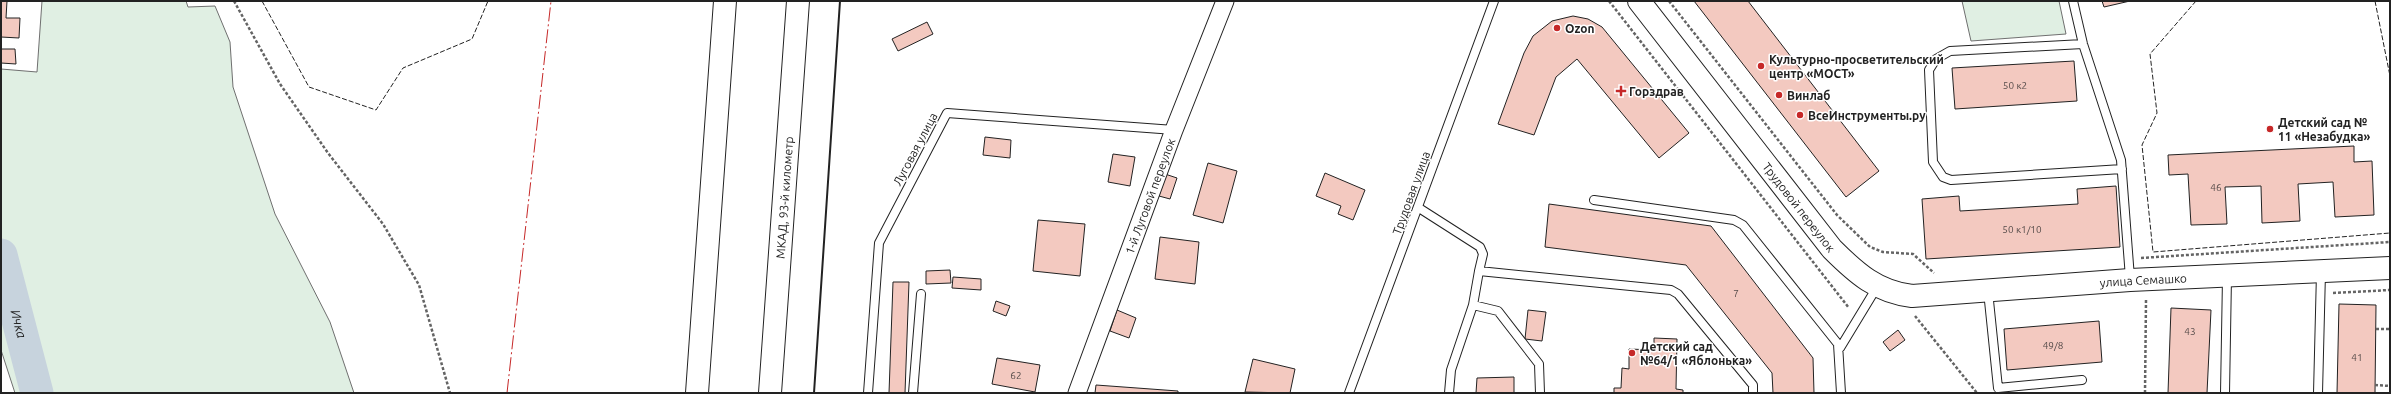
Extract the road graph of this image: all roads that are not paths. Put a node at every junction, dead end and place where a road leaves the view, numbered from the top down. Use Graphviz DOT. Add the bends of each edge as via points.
graph roads {
  1 [pos="725,1"];
  2 [pos="798,1"];
  3 [pos="1225,1"];
  4 [pos="1494,1"];
  5 [pos="1639,1"];
  6 [pos="2073,1"];
  7 [pos="2083,44"];
  8 [pos="1174,130"];
  9 [pos="2122,169"];
  10 [pos="1594,200"];
  11 [pos="1419,208"];
  12 [pos="2390,268"];
  13 [pos="1479,271"];
  14 [pos="2321,271"];
  15 [pos="2227,277"];
  16 [pos="2132,281"];
  17 [pos="1877,287"];
  18 [pos="1988,291"];
  19 [pos="921,294"];
  20 [pos="1897,294"];
  21 [pos="1472,305"];
  22 [pos="1840,348"];
  23 [pos="2082,380"];
  24 [pos="697,393"];
  25 [pos="770,393"];
  26 [pos="868,393"];
  27 [pos="913,393"];
  28 [pos="1077,393"];
  29 [pos="1349,393"];
  30 [pos="1449,393"];
  31 [pos="1540,393"];
  32 [pos="1753,393"];
  33 [pos="1841,393"];
  34 [pos="2225,393"];
  35 [pos="2318,393"];
  1 -- 24 [label="main road"];
  2 -- 25 [label="main road, МКАД, 93-й километр"];
  3 -- 8 [label="street, 1-й Луговой переулок"];
  4 -- 11 [label="lane, Трудовая улица"];
  5 -- 17 [label="main road, Трудовой переулок" via="1832,250 1855,273"];
  6 -- 7 [label="lane"];
  7 -- 9 [label="lane"];
  7 -- 9 [label="lane" via="1950,51 1936,59 1929,70 1933,162 1943,177 1951,180"];
  8 -- 26 [label="lane, Луговая улица" via="947,114 879,243"];
  8 -- 28 [label="street, 1-й Луговой переулок"];
  9 -- 16 [label="lane"];
  10 -- 22 [label="lane" via="1739,222"];
  11 -- 13 [label="lane" via="1480,248 1483,254"];
  11 -- 29 [label="lane, Трудовая улица"];
  12 -- 14 [label="main road, улица Семашко"];
  13 -- 21 [label="lane"];
  13 -- 32 [label="lane" via="1671,290 1678,294 1753,385"];
  14 -- 15 [label="main road, улица Семашко"];
  14 -- 35 [label="lane"];
  15 -- 16 [label="main road, улица Семашко"];
  15 -- 34 [label="lane"];
  16 -- 18 [label="main road, улица Семашко"];
  17 -- 20 [label="main road, Трудовой переулок"];
  17 -- 22 [label="lane"];
  18 -- 20 [label="main road, улица Семашко" via="1912,296"];
  18 -- 23 [label="lane" via="1998,388"];
  19 -- 27 [label="lane"];
  21 -- 30 [label="lane" via="1452,370"];
  21 -- 31 [label="lane" via="1498,311 1539,364"];
  22 -- 33 [label="lane"];
}
